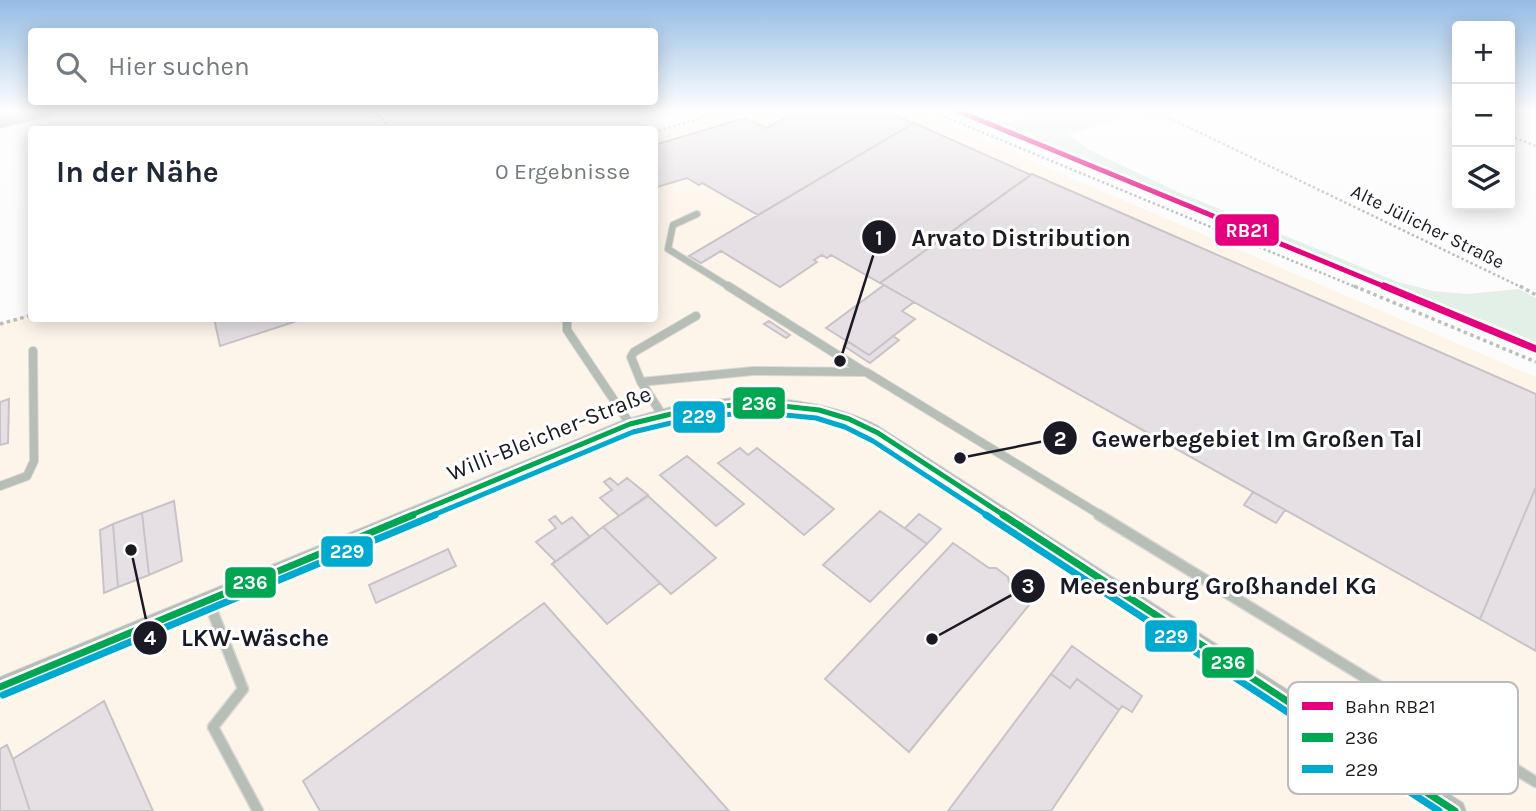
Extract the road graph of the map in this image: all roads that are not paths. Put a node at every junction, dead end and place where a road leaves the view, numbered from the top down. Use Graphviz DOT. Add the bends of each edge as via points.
graph roads {
  1 [pos="697,214"];
  2 [pos="696,316"];
  3 [pos="567,322"];
  4 [pos="33,351"];
  5 [pos="866,372"];
  6 [pos="641,383"];
  7 [pos="661,413"];
  8 [pos="630,424"];
  9 [pos="0,486"];
  10 [pos="208,600"];
  11 [pos="1373,682"];
  12 [pos="0,687"];
  13 [pos="1288,701"];
  14 [pos="1518,771"];
  15 [pos="1536,782"];
  16 [pos="1429,794"];
  17 [pos="258,811"];
  18 [pos="1455,811"];
  1 -- 5 [label="lane" via="673,225 668,249"];
  2 -- 6 [label="lane" via="634,352 631,362"];
  3 -- 8 [label="lane" via="567,330"];
  4 -- 9 [label="lane" via="34,461 27,476"];
  5 -- 6 [label="lane" via="759,369"];
  5 -- 11 [label="lane"];
  6 -- 7 [label="lane"];
  7 -- 8 [label="street, Willi-Bleicher-Straße"];
  7 -- 13 [label="street, Willi-Bleicher-Straße" via="694,406 769,403 857,423 936,468"];
  8 -- 10 [label="street, Willi-Bleicher-Straße"];
  10 -- 12 [label="street, Willi-Bleicher-Straße"];
  10 -- 17 [label="lane" via="243,688 213,727"];
  14 -- 15 [label="lane"];
  16 -- 18 [label="street, Willi-Bleicher-Straße"];
}
